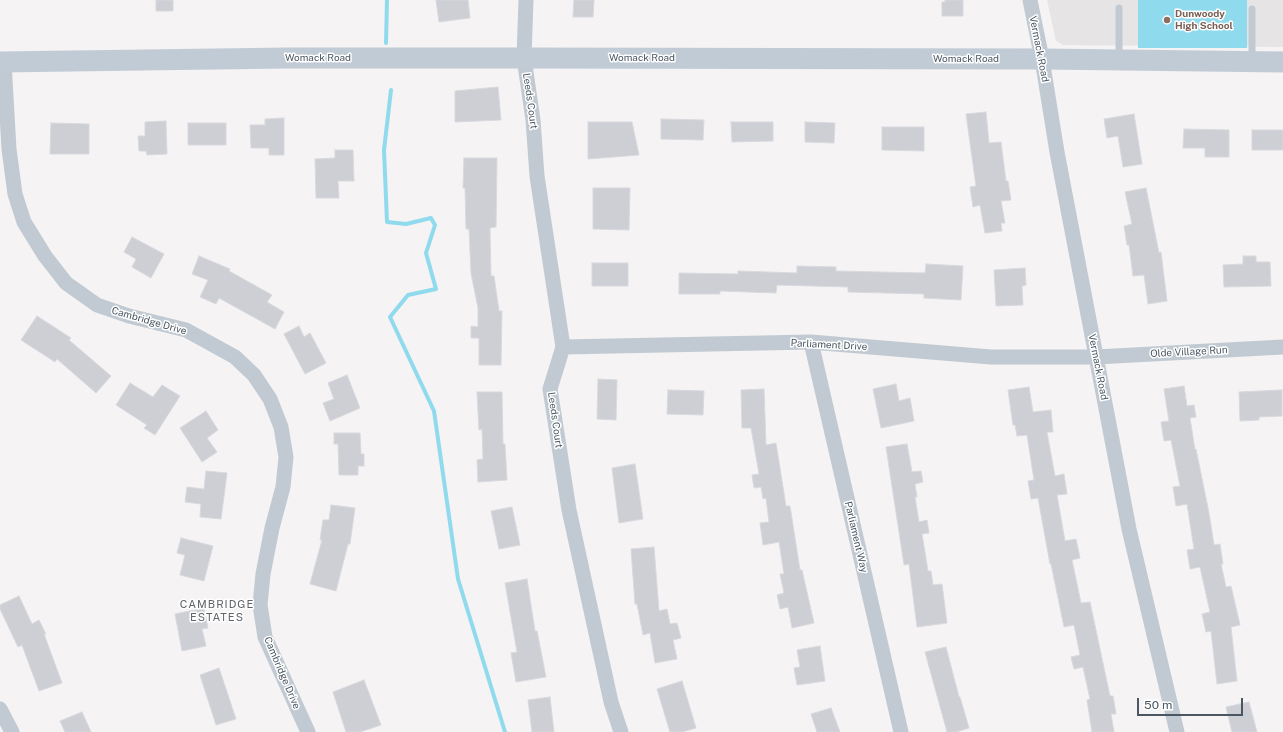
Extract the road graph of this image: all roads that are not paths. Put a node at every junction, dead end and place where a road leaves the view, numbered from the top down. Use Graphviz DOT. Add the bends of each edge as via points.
graph roads {
  1 [pos="526,0"];
  2 [pos="1030,0"];
  3 [pos="1119,8"];
  4 [pos="1252,10"];
  5 [pos="524,58"];
  6 [pos="1042,59"];
  7 [pos="1120,60"];
  8 [pos="2,62"];
  9 [pos="1252,62"];
  10 [pos="1283,62"];
  11 [pos="811,342"];
  12 [pos="563,347"];
  13 [pos="1283,348"];
  14 [pos="1096,357"];
  15 [pos="0,709"];
  16 [pos="12,732"];
  17 [pos="308,732"];
  18 [pos="621,732"];
  19 [pos="901,732"];
  20 [pos="1177,732"];
  1 -- 5 [label="street, Leeds Court"];
  2 -- 6 [label="street, Vermack Road"];
  3 -- 7 [label="lane"];
  4 -- 9 [label="lane"];
  5 -- 6 [label="street, Womack Road"];
  5 -- 8 [label="street, Womack Road"];
  5 -- 12 [label="street, Leeds Court" via="533,120 537,176"];
  6 -- 7 [label="street, Womack Road"];
  6 -- 14 [label="street, Vermack Road"];
  7 -- 9 [label="street, Womack Road"];
  8 -- 17 [label="street, Cambridge Drive" via="15,194 24,222 66,283 97,306 186,330 235,357 254,375 270,399 281,427 286,457 283,487 263,574 260,605 265,637"];
  9 -- 10 [label="street, Womack Road"];
  11 -- 12 [label="street, Parliament Drive"];
  11 -- 14 [label="street, Parliament Drive" via="991,357"];
  11 -- 19 [label="street, Parliament Way"];
  12 -- 18 [label="street, Leeds Court" via="550,389 568,510 611,702"];
  13 -- 14 [label="street, Olde Village Run"];
  14 -- 20 [label="street, Vermack Road" via="1129,529"];
  15 -- 16 [label="street"];
}
